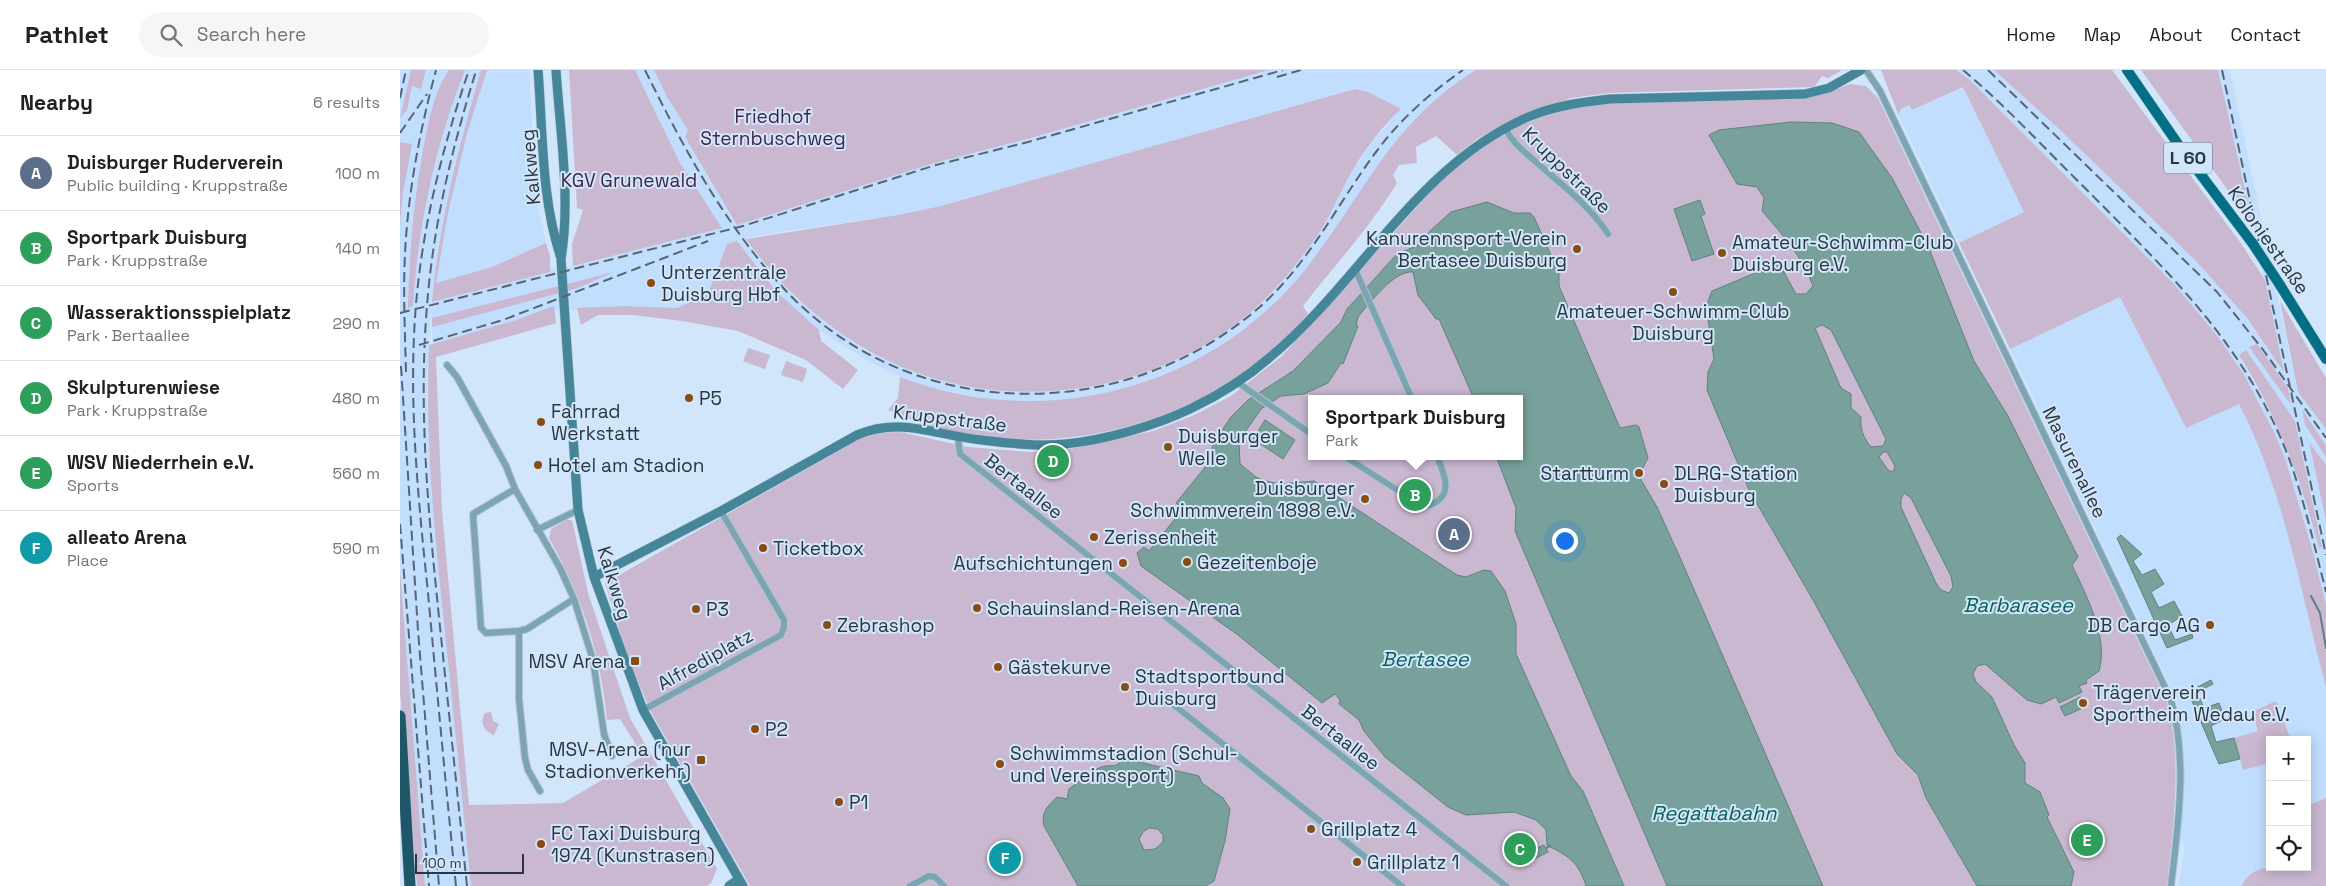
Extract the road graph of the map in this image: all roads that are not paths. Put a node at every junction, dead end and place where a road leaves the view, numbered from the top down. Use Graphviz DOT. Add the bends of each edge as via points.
graph roads {
  1 [pos="538,70"];
  2 [pos="556,70"];
  3 [pos="1861,70"];
  4 [pos="1866,70"];
  5 [pos="2127,70"];
  6 [pos="1506,128"];
  7 [pos="1608,234"];
  8 [pos="561,259"];
  9 [pos="1355,269"];
  10 [pos="2326,359"];
  11 [pos="447,365"];
  12 [pos="1237,382"];
  13 [pos="1410,395"];
  14 [pos="1308,432"];
  15 [pos="958,438"];
  16 [pos="1350,460"];
  17 [pos="1439,460"];
  18 [pos="515,489"];
  19 [pos="578,510"];
  20 [pos="722,511"];
  21 [pos="538,530"];
  22 [pos="594,577"];
  23 [pos="574,599"];
  24 [pos="519,631"];
  25 [pos="1170,702"];
  26 [pos="643,710"];
  27 [pos="400,716"];
  28 [pos="612,756"];
  29 [pos="540,791"];
  30 [pos="741,883"];
  31 [pos="410,886"];
  32 [pos="729,886"];
  33 [pos="910,886"];
  34 [pos="944,886"];
  35 [pos="1402,886"];
  36 [pos="1506,886"];
  37 [pos="2171,886"];
  1 -- 8 [label="street, Kalkweg" via="547,190"];
  2 -- 8 [label="street, Kalkweg" via="564,189"];
  3 -- 6 [label="street, Kruppstraße" via="1829,88 1805,94 1610,99 1556,108"];
  4 -- 37 [label="street, Masurenallee" via="1880,91 2171,700 2180,739 2180,766"];
  5 -- 10 [label="main road, Koloniestraße / L 60, bridge" via="2253,244"];
  6 -- 7 [label="street, Kruppstraße" via="1513,143 1577,200"];
  6 -- 9 [label="street, Kruppstraße" via="1450,167"];
  8 -- 19 [label="street, Kalkweg"];
  9 -- 12 [label="street, Kruppstraße" via="1290,339"];
  9 -- 13 [label="street"];
  11 -- 18 [label="street" via="484,425"];
  12 -- 14 [label="street"];
  12 -- 15 [label="street, Kruppstraße" via="1166,419 1066,444"];
  15 -- 20 [label="street, Kruppstraße" via="906,426 876,428 857,435"];
  15 -- 36 [label="street, Bertaallee" via="960,454"];
  16 -- 17 [label="street" via="1424,507 1437,502 1446,488"];
  18 -- 21 [label="street"];
  18 -- 24 [label="street" via="474,511 472,516 481,628 486,633"];
  19 -- 21 [label="street"];
  19 -- 22 [label="street, Kalkweg"];
  20 -- 22 [label="street, Kruppstraße"];
  20 -- 26 [label="street, Alfrediplatz" via="784,620 781,635"];
  21 -- 23 [label="street"];
  22 -- 26 [label="street, Kalkweg"];
  23 -- 24 [label="street"];
  23 -- 28 [label="street" via="593,660 604,734"];
  24 -- 29 [label="street" via="519,699 525,758"];
  25 -- 35 [label="street"];
  26 -- 30 [label="street, Kalkweg"];
  27 -- 31 [label="highway"];
  30 -- 32 [label="street"];
  33 -- 34 [label="street" via="929,876"];
}
